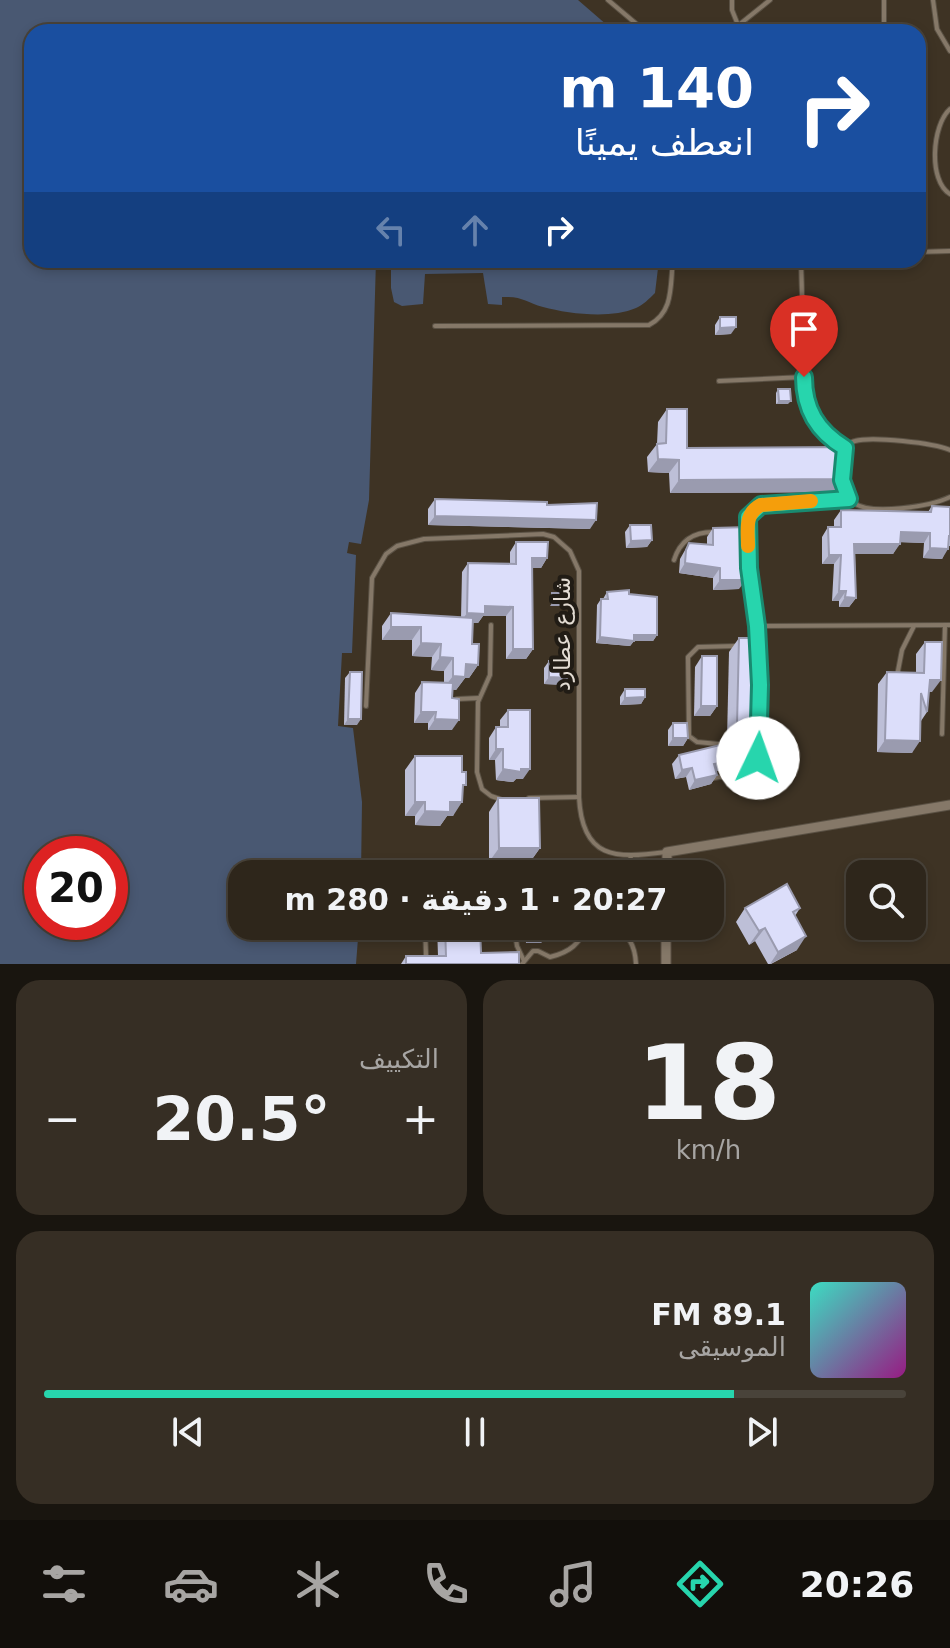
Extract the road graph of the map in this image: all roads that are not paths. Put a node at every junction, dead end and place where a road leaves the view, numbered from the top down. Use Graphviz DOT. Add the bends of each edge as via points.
graph roads {
  1 [pos="608,0"];
  2 [pos="732,0"];
  3 [pos="770,0"];
  4 [pos="884,0"];
  5 [pos="933,0"];
  6 [pos="636,24"];
  7 [pos="737,24"];
  8 [pos="740,24"];
  9 [pos="884,24"];
  10 [pos="950,51"];
  11 [pos="950,109"];
  12 [pos="950,194"];
  13 [pos="950,251"];
  14 [pos="926,252"];
  15 [pos="672,268"];
  16 [pos="801,268"];
  17 [pos="435,326"];
  18 [pos="804,377"];
  19 [pos="719,381"];
  20 [pos="950,450"];
  21 [pos="842,470"];
  22 [pos="950,497"];
  23 [pos="849,499"];
  24 [pos="724,531"];
  25 [pos="736,531"];
  26 [pos="748,531"];
  27 [pos="674,560"];
  28 [pos="491,625"];
  29 [pos="947,625"];
  30 [pos="757,626"];
  31 [pos="914,626"];
  32 [pos="897,676"];
  33 [pos="479,698"];
  34 [pos="448,700"];
  35 [pos="366,706"];
  36 [pos="760,714"];
  37 [pos="942,734"];
  38 [pos="759,746"];
  39 [pos="714,778"];
  40 [pos="579,797"];
  41 [pos="518,798"];
  42 [pos="502,799"];
  43 [pos="950,805"];
  44 [pos="667,852"];
  45 [pos="631,857"];
  46 [pos="629,860"];
  47 [pos="667,860"];
  48 [pos="425,940"];
  49 [pos="516,940"];
  50 [pos="580,940"];
  51 [pos="630,940"];
  52 [pos="666,940"];
  53 [pos="426,955"];
  54 [pos="523,962"];
  55 [pos="636,964"];
  56 [pos="666,964"];
  1 -- 6 [label="lane"];
  2 -- 7 [label="lane"];
  3 -- 8 [label="lane"];
  4 -- 9 [label="lane"];
  5 -- 10 [label="lane" via="937,29"];
  11 -- 12 [label="lane" via="937,130 936,176"];
  13 -- 14 [label="lane"];
  15 -- 17 [label="lane" via="666,311 649,325"];
  16 -- 18 [label="lane"];
  18 -- 19 [label="lane"];
  18 -- 20 [label="lane" via="810,414 844,451 862,440"];
  21 -- 23 [label="lane"];
  22 -- 23 [label="lane" via="883,509 863,508"];
  23 -- 26 [label="lane" via="761,505 751,512"];
  24 -- 27 [label="lane" via="687,539"];
  25 -- 26 [label="lane"];
  26 -- 30 [label="lane"];
  28 -- 33 [label="lane" via="490,675"];
  29 -- 31 [label="lane"];
  29 -- 37 [label="lane"];
  30 -- 31 [label="lane"];
  30 -- 38 [label="lane" via="758,646 698,647 690,653 688,729 697,742"];
  31 -- 32 [label="lane"];
  33 -- 34 [label="lane"];
  33 -- 42 [label="lane" via="479,783"];
  35 -- 40 [label="lane, شارع عطارد" via="372,578 386,554 424,539 554,537 570,551 579,571"];
  36 -- 38 [label="lane"];
  38 -- 39 [label="lane" via="755,763 746,772"];
  40 -- 41 [label="lane"];
  40 -- 45 [label="lane, شارع عطارد" via="580,820 590,840 608,853"];
  43 -- 44 [label="street"];
  44 -- 45 [label="lane, شارع عطارد"];
  44 -- 47 [label="street"];
  45 -- 46 [label="lane"];
  48 -- 53 [label="lane"];
  49 -- 54 [label="lane"];
  50 -- 54 [label="lane" via="568,952 550,957 535,950"];
  51 -- 55 [label="lane"];
  52 -- 56 [label="street"];
}
